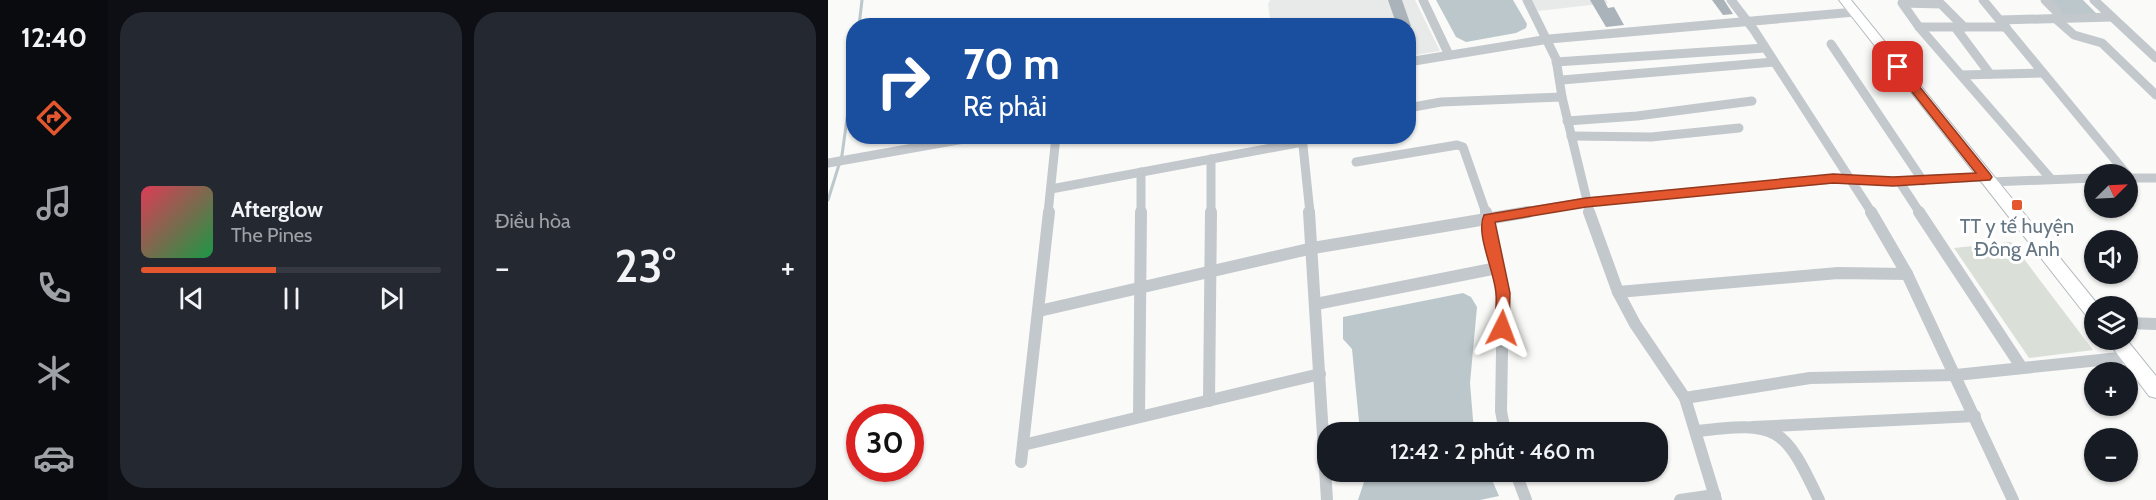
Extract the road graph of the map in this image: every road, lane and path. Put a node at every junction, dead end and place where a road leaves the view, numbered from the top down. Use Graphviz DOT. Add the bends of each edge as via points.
graph roads {
  1 [pos="1423,0"];
  2 [pos="1527,0"];
  3 [pos="1731,0"];
  4 [pos="1983,0"];
  5 [pos="2045,0"];
  6 [pos="2094,0"];
  7 [pos="1850,6"];
  8 [pos="2112,17"];
  9 [pos="1746,20"];
  10 [pos="2000,20"];
  11 [pos="2057,20"];
  12 [pos="1919,27"];
  13 [pos="1959,27"];
  14 [pos="2006,27"];
  15 [pos="1549,39"];
  16 [pos="1831,44"];
  17 [pos="1764,48"];
  18 [pos="1449,55"];
  19 [pos="2156,58"];
  20 [pos="1416,61"];
  21 [pos="1556,62"];
  22 [pos="1774,62"];
  23 [pos="2043,73"];
  24 [pos="1990,74"];
  25 [pos="1961,75"];
  26 [pos="1562,80"];
  27 [pos="2156,95"];
  28 [pos="1562,98"];
  29 [pos="1752,101"];
  30 [pos="1416,107"];
  31 [pos="1568,121"];
  32 [pos="1739,128"];
  33 [pos="1571,136"];
  34 [pos="936,144"];
  35 [pos="1055,144"];
  36 [pos="1279,144"];
  37 [pos="1302,144"];
  38 [pos="1211,159"];
  39 [pos="1356,162"];
  40 [pos="828,163"];
  41 [pos="2118,164"];
  42 [pos="1141,172"];
  43 [pos="2051,178"];
  44 [pos="2084,178"];
  45 [pos="2138,178"];
  46 [pos="2156,178"];
  47 [pos="1850,180"];
  48 [pos="1923,180"];
  49 [pos="1988,180"];
  50 [pos="1899,181"];
  51 [pos="1051,189"];
  52 [pos="1586,202"];
  53 [pos="1488,218"];
  54 [pos="1313,249"];
  55 [pos="1497,268"];
  56 [pos="1212,271"];
  57 [pos="1907,273"];
  58 [pos="1141,287"];
  59 [pos="1618,292"];
  60 [pos="2084,300"];
  61 [pos="1316,304"];
  62 [pos="1039,311"];
  63 [pos="2138,323"];
  64 [pos="2156,324"];
  65 [pos="2124,350"];
  66 [pos="2129,357"];
  67 [pos="2022,368"];
  68 [pos="1320,374"];
  69 [pos="1956,375"];
  70 [pos="2156,390"];
  71 [pos="1685,398"];
  72 [pos="1209,400"];
  73 [pos="1975,416"];
  74 [pos="1139,417"];
  75 [pos="1503,422"];
  76 [pos="1753,427"];
  77 [pos="1696,431"];
  78 [pos="1023,445"];
  79 [pos="1021,462"];
  80 [pos="1519,482"];
  81 [pos="1716,497"];
  82 [pos="1328,500"];
  83 [pos="1526,500"];
  84 [pos="1680,500"];
  85 [pos="1819,500"];
  86 [pos="2013,500"];
  1 -- 18 [label="street"];
  2 -- 15 [label="street"];
  3 -- 9 [label="street"];
  4 -- 10 [label="street"];
  5 -- 11 [label="street" via="2057,12"];
  6 -- 8 [label="street"];
  7 -- 9 [label="street"];
  7 -- 49 [label="main road"];
  8 -- 11 [label="street"];
  8 -- 19 [label="street"];
  9 -- 15 [label="street"];
  9 -- 17 [label="street"];
  10 -- 11 [label="street"];
  10 -- 14 [label="street"];
  11 -- 27 [label="street" via="2072,33 2102,43"];
  12 -- 13 [label="street"];
  12 -- 13 [label="street" via="1904,2 1941,3"];
  12 -- 25 [label="street"];
  13 -- 14 [label="street"];
  13 -- 24 [label="street"];
  14 -- 23 [label="street"];
  15 -- 18 [label="street"];
  15 -- 21 [label="street"];
  16 -- 48 [label="street"];
  17 -- 21 [label="street"];
  17 -- 22 [label="street"];
  18 -- 20 [label="street"];
  21 -- 26 [label="street"];
  22 -- 26 [label="street"];
  22 -- 47 [label="street"];
  23 -- 24 [label="street"];
  23 -- 41 [label="street"];
  24 -- 25 [label="street"];
  25 -- 43 [label="street"];
  26 -- 28 [label="street"];
  28 -- 30 [label="street" via="1441,102"];
  28 -- 31 [label="street"];
  29 -- 31 [label="street"];
  31 -- 33 [label="street"];
  32 -- 33 [label="street" via="1651,137"];
  33 -- 52 [label="street"];
  34 -- 40 [label="street"];
  35 -- 51 [label="street"];
  36 -- 38 [label="street"];
  37 -- 54 [label="street"];
  38 -- 42 [label="street"];
  38 -- 56 [label="street"];
  39 -- 53 [label="street" via="1461,146"];
  42 -- 51 [label="street"];
  42 -- 58 [label="street"];
  43 -- 44 [label="street"];
  43 -- 49 [label="street"];
  45 -- 46 [label="street"];
  47 -- 50 [label="street"];
  47 -- 52 [label="street"];
  47 -- 57 [label="street"];
  48 -- 49 [label="street"];
  48 -- 50 [label="street"];
  49 -- 60 [label="main road"];
  50 -- 67 [label="street"];
  51 -- 62 [label="street"];
  52 -- 53 [label="street"];
  52 -- 59 [label="street"];
  53 -- 54 [label="street"];
  53 -- 55 [label="street"];
  54 -- 56 [label="street"];
  54 -- 61 [label="street"];
  55 -- 61 [label="street"];
  55 -- 75 [label="street" via="1503,293"];
  56 -- 58 [label="street"];
  56 -- 72 [label="street"];
  57 -- 59 [label="street" via="1838,273"];
  57 -- 69 [label="street"];
  58 -- 62 [label="street"];
  58 -- 74 [label="street"];
  59 -- 71 [label="street"];
  61 -- 68 [label="street"];
  62 -- 78 [label="street"];
  63 -- 64 [label="street"];
  65 -- 66 [label="main road"];
  66 -- 67 [label="street"];
  66 -- 70 [label="main road"];
  67 -- 69 [label="street"];
  68 -- 72 [label="street"];
  68 -- 82 [label="street"];
  69 -- 71 [label="street" via="1810,378"];
  69 -- 73 [label="street"];
  71 -- 77 [label="street"];
  72 -- 74 [label="street"];
  73 -- 76 [label="street"];
  73 -- 86 [label="street"];
  74 -- 78 [label="street"];
  76 -- 77 [label="street"];
  76 -- 85 [label="street" via="1764,428 1785,443 1803,467"];
  77 -- 81 [label="street"];
  78 -- 79 [label="street"];
  80 -- 83 [label="street"];
  81 -- 84 [label="street"];
}
